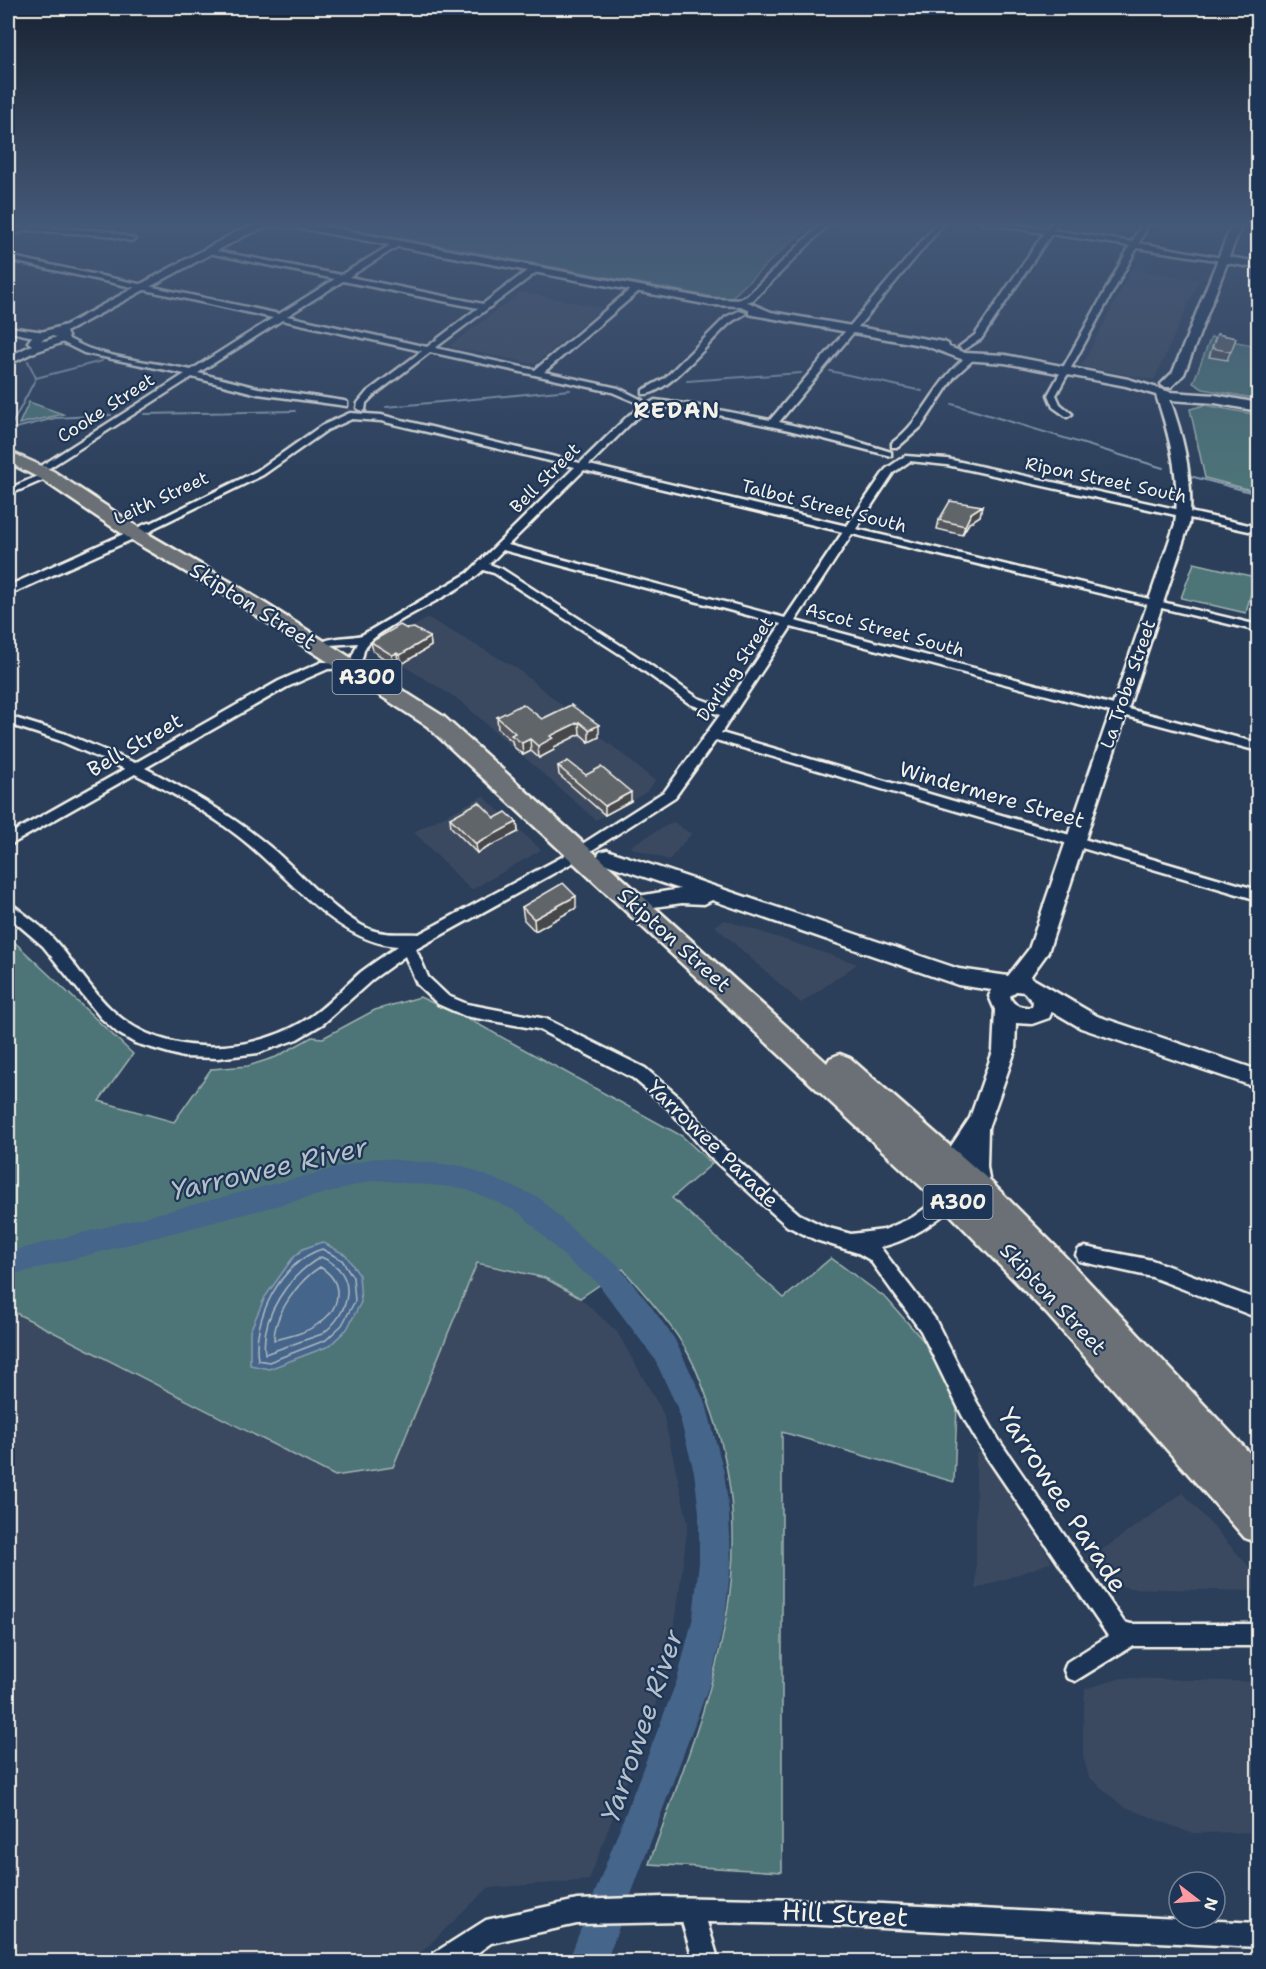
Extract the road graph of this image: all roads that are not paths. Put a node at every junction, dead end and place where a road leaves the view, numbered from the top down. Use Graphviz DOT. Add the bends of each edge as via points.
graph roads {
  1 [pos="95,313"];
  2 [pos="257,313"];
  3 [pos="288,313"];
  4 [pos="477,313"];
  5 [pos="608,313"];
  6 [pos="735,313"];
  7 [pos="765,313"];
  8 [pos="865,313"];
  9 [pos="999,313"];
  10 [pos="1097,313"];
  11 [pos="1205,313"];
  12 [pos="280,318"];
  13 [pos="8,329"];
  14 [pos="851,330"];
  15 [pos="47,339"];
  16 [pos="428,350"];
  17 [pos="976,350"];
  18 [pos="960,351"];
  19 [pos="8,362"];
  20 [pos="957,367"];
  21 [pos="1066,371"];
  22 [pos="192,373"];
  23 [pos="537,373"];
  24 [pos="668,380"];
  25 [pos="1161,389"];
  26 [pos="1179,392"];
  27 [pos="370,394"];
  28 [pos="642,396"];
  29 [pos="663,396"];
  30 [pos="314,400"];
  31 [pos="345,404"];
  32 [pos="654,404"];
  33 [pos="687,405"];
  34 [pos="1258,407"];
  35 [pos="362,408"];
  36 [pos="335,412"];
  37 [pos="1067,414"];
  38 [pos="351,416"];
  39 [pos="632,417"];
  40 [pos="381,418"];
  41 [pos="773,423"];
  42 [pos="324,428"];
  43 [pos="914,432"];
  44 [pos="8,447"];
  45 [pos="892,450"];
  46 [pos="910,453"];
  47 [pos="8,456"];
  48 [pos="582,466"];
  49 [pos="46,471"];
  50 [pos="889,471"];
  51 [pos="8,492"];
  52 [pos="1185,513"];
  53 [pos="849,529"];
  54 [pos="141,530"];
  55 [pos="1258,530"];
  56 [pos="502,547"];
  57 [pos="483,566"];
  58 [pos="8,591"];
  59 [pos="1155,603"];
  60 [pos="394,622"];
  61 [pos="787,622"];
  62 [pos="1258,628"];
  63 [pos="325,645"];
  64 [pos="352,662"];
  65 [pos="283,684"];
  66 [pos="1119,710"];
  67 [pos="729,711"];
  68 [pos="8,720"];
  69 [pos="713,735"];
  70 [pos="1258,747"];
  71 [pos="135,768"];
  72 [pos="8,841"];
  73 [pos="1075,841"];
  74 [pos="592,851"];
  75 [pos="1258,896"];
  76 [pos="645,902"];
  77 [pos="734,902"];
  78 [pos="8,909"];
  79 [pos="430,935"];
  80 [pos="408,946"];
  81 [pos="1038,952"];
  82 [pos="1008,995"];
  83 [pos="1037,1005"];
  84 [pos="1004,1051"];
  85 [pos="1258,1079"];
  86 [pos="981,1122"];
  87 [pos="956,1184"];
  88 [pos="903,1233"];
  89 [pos="843,1240"];
  90 [pos="1085,1255"];
  91 [pos="893,1276"];
  92 [pos="1258,1309"];
  93 [pos="1258,1488"];
  94 [pos="1258,1525"];
  95 [pos="1129,1635"];
  96 [pos="1258,1635"];
  97 [pos="1075,1670"];
  98 [pos="691,1909"];
  99 [pos="1258,1935"];
  100 [pos="443,1962"];
  101 [pos="707,1962"];
  1 -- 15 [label="main road"];
  2 -- 12 [label="street"];
  3 -- 12 [label="street, Cooke Street"];
  4 -- 16 [label="street"];
  5 -- 23 [label="street"];
  6 -- 24 [label="street"];
  7 -- 14 [label="main road"];
  8 -- 14 [label="street"];
  9 -- 17 [label="street"];
  10 -- 21 [label="street"];
  11 -- 26 [label="main road"];
  12 -- 16 [label="street"];
  12 -- 22 [label="street, Cooke Street"];
  13 -- 15 [label="street"];
  14 -- 18 [label="main road"];
  14 -- 41 [label="street"];
  15 -- 19 [label="main road"];
  15 -- 22 [label="street"];
  16 -- 23 [label="street"];
  16 -- 27 [label="street"];
  17 -- 18 [label="main road"];
  17 -- 18 [label="street"];
  17 -- 20 [label="street"];
  17 -- 21 [label="main road"];
  18 -- 20 [label="street"];
  20 -- 43 [label="street"];
  21 -- 25 [label="main road"];
  21 -- 37 [label="street" via="1052,395 1056,405"];
  22 -- 30 [label="street" via="245,388"];
  22 -- 49 [label="street, Cooke Street"];
  23 -- 28 [label="street"];
  24 -- 28 [label="street"];
  24 -- 29 [label="street"];
  25 -- 26 [label="main road, La Trobe Street"];
  25 -- 26 [label="main road"];
  26 -- 34 [label="main road"];
  26 -- 52 [label="main road, La Trobe Street"];
  27 -- 31 [label="street"];
  27 -- 35 [label="street"];
  28 -- 29 [label="street"];
  28 -- 32 [label="street"];
  28 -- 39 [label="street, Bell Street"];
  29 -- 32 [label="street, Bell Street"];
  29 -- 33 [label="street"];
  30 -- 31 [label="street"];
  30 -- 36 [label="street"];
  31 -- 35 [label="street, Talbot Street South"];
  31 -- 36 [label="street, Leith Street" via="336,407"];
  32 -- 33 [label="street"];
  32 -- 39 [label="street, Bell Street"];
  33 -- 41 [label="street"];
  35 -- 38 [label="street"];
  35 -- 40 [label="street, Talbot Street South"];
  36 -- 38 [label="street, Talbot Street South"];
  36 -- 42 [label="street, Leith Street"];
  38 -- 40 [label="street, Talbot Street South"];
  38 -- 42 [label="street, Leith Street"];
  39 -- 48 [label="street, Bell Street"];
  40 -- 48 [label="street, Talbot Street South"];
  41 -- 45 [label="street"];
  42 -- 54 [label="street, Leith Street" via="260,473"];
  43 -- 45 [label="street"];
  43 -- 46 [label="street"];
  44 -- 49 [label="highway, Skipton Street / A300"];
  45 -- 46 [label="street, Ripon Street South" via="907,446"];
  45 -- 50 [label="street"];
  46 -- 50 [label="street, Darling Street"];
  46 -- 52 [label="street, Ripon Street South"];
  47 -- 49 [label="highway, Skipton Street / A300"];
  48 -- 53 [label="street, Talbot Street South"];
  48 -- 56 [label="street, Bell Street"];
  49 -- 51 [label="street, Cooke Street"];
  49 -- 54 [label="highway, Skipton Street / A300"];
  50 -- 53 [label="street, Darling Street"];
  52 -- 55 [label="street, Ripon Street South"];
  52 -- 59 [label="main road, La Trobe Street"];
  53 -- 59 [label="street, Talbot Street South"];
  53 -- 61 [label="street, Darling Street"];
  54 -- 58 [label="main road, Leith Street"];
  54 -- 63 [label="highway, Skipton Street / A300"];
  56 -- 57 [label="street, Bell Street"];
  56 -- 61 [label="street, Ascot Street South"];
  57 -- 60 [label="street, Bell Street"];
  57 -- 67 [label="street" via="498,572 701,705"];
  59 -- 62 [label="street, Talbot Street South"];
  59 -- 66 [label="main road, La Trobe Street"];
  60 -- 63 [label="street, Bell Street" via="357,640"];
  60 -- 64 [label="street, Bell Street" via="363,643"];
  61 -- 66 [label="street, Ascot Street South"];
  61 -- 67 [label="street, Darling Street"];
  63 -- 64 [label="highway, Skipton Street / A300"];
  63 -- 65 [label="street, Bell Street" via="316,660"];
  64 -- 65 [label="street, Bell Street" via="326,665"];
  64 -- 74 [label="highway, Skipton Street / A300" via="445,717"];
  65 -- 71 [label="street, Bell Street"];
  66 -- 70 [label="street, Ascot Street South"];
  66 -- 73 [label="main road, La Trobe Street"];
  67 -- 69 [label="street, Darling Street"];
  68 -- 71 [label="street"];
  69 -- 73 [label="street, Windermere Street"];
  69 -- 74 [label="street, Darling Street" via="676,788"];
  71 -- 72 [label="street, Bell Street"];
  71 -- 79 [label="street" via="229,823 351,927 389,939 410,940"];
  73 -- 75 [label="street, Windermere Street"];
  73 -- 81 [label="main road, La Trobe Street"];
  74 -- 76 [label="highway, Skipton Street / A300"];
  74 -- 77 [label="main road"];
  74 -- 79 [label="street"];
  76 -- 77 [label="main road" via="691,896"];
  76 -- 87 [label="highway, Skipton Street / A300"];
  77 -- 82 [label="main road"];
  78 -- 80 [label="street" via="48,942 114,1023 141,1039 183,1051 242,1050 292,1035 319,1019"];
  79 -- 80 [label="street"];
  80 -- 89 [label="street, Yarrowee Parade" via="422,980 443,1000 473,1011 542,1023 639,1073 675,1104 715,1151 787,1215 806,1227"];
  81 -- 82 [label="main road, La Trobe Street"];
  81 -- 83 [label="main road, La Trobe Street"];
  82 -- 83 [label="main road" via="1017,1016"];
  82 -- 83 [label="main road" via="1028,984"];
  82 -- 84 [label="main road"];
  83 -- 84 [label="main road"];
  83 -- 85 [label="main road"];
  84 -- 86 [label="main road"];
  86 -- 87 [label="main road"];
  86 -- 87 [label="main road" via="975,1167"];
  87 -- 88 [label="street, Yarrowee Parade"];
  87 -- 93 [label="highway, Skipton Street / A300" via="1044,1256"];
  87 -- 94 [label="highway, Skipton Street / A300"];
  88 -- 89 [label="street, Yarrowee Parade" via="875,1241"];
  88 -- 91 [label="street, Yarrowee Parade" via="889,1253"];
  89 -- 91 [label="street, Yarrowee Parade" via="872,1251"];
  90 -- 92 [label="street" via="1152,1269"];
  91 -- 95 [label="street, Yarrowee Parade" via="928,1325 969,1408 1008,1471 1109,1621"];
  95 -- 96 [label="street"];
  95 -- 97 [label="street"];
  98 -- 99 [label="street, Hill Street"];
  98 -- 100 [label="street, Hill Street" via="577,1912 486,1932"];
  98 -- 101 [label="street"];
}
